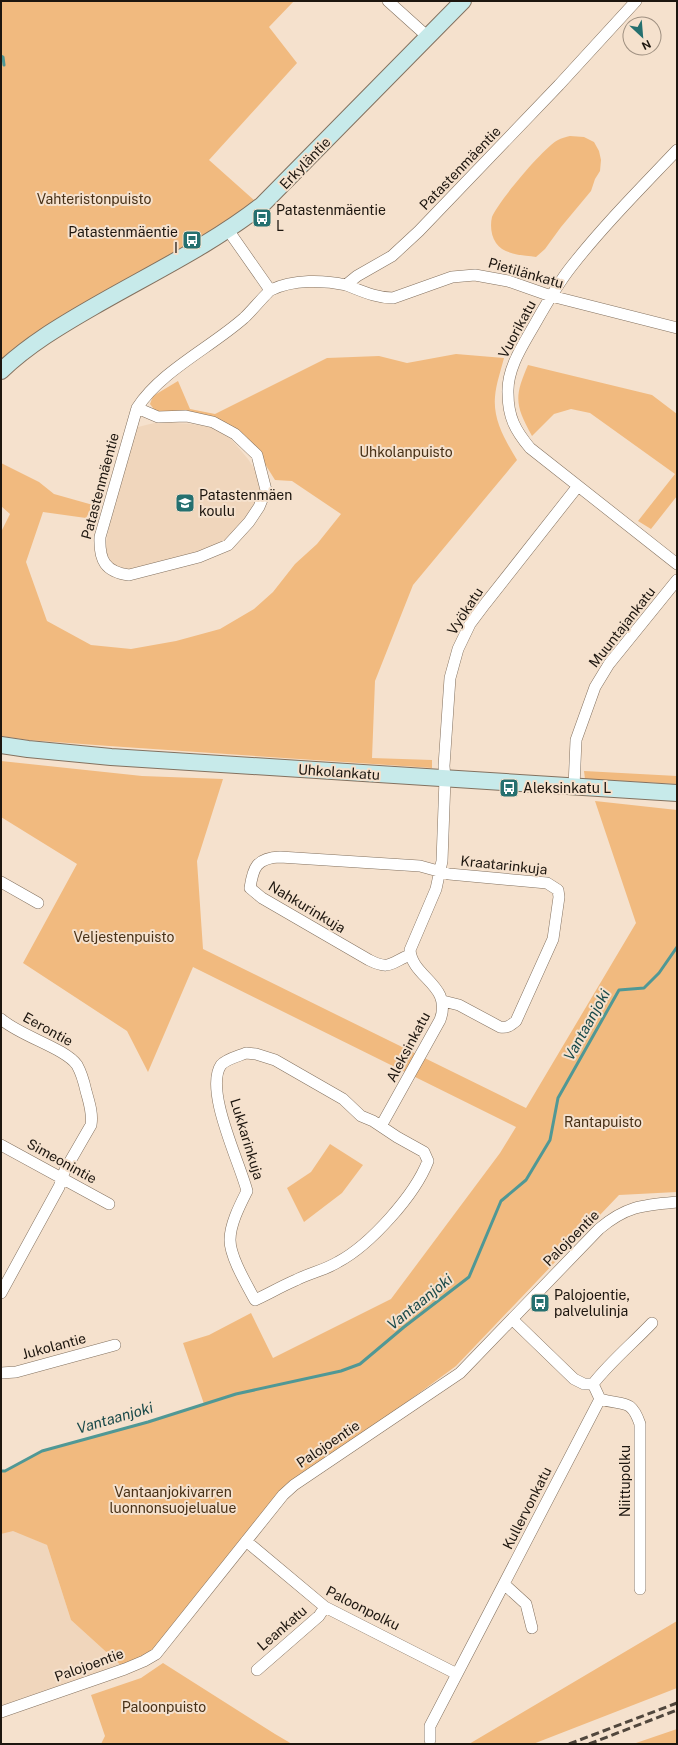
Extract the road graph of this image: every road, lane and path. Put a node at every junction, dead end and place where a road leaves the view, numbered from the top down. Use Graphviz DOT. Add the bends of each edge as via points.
graph roads {
  1 [pos="388,1"];
  2 [pos="463,1"];
  3 [pos="636,1"];
  4 [pos="428,37"];
  5 [pos="677,150"];
  6 [pos="228,230"];
  7 [pos="346,285"];
  8 [pos="270,290"];
  9 [pos="551,296"];
  10 [pos="677,328"];
  11 [pos="1,371"];
  12 [pos="138,408"];
  13 [pos="578,486"];
  14 [pos="677,564"];
  15 [pos="677,580"];
  16 [pos="1,745"];
  17 [pos="445,779"];
  18 [pos="574,787"];
  19 [pos="677,793"];
  20 [pos="440,872"];
  21 [pos="1,882"];
  22 [pos="38,903"];
  23 [pos="410,955"];
  24 [pos="443,1001"];
  25 [pos="1,1019"];
  26 [pos="381,1126"];
  27 [pos="1,1145"];
  28 [pos="63,1179"];
  29 [pos="677,1202"];
  30 [pos="109,1204"];
  31 [pos="1,1294"];
  32 [pos="513,1320"];
  33 [pos="652,1323"];
  34 [pos="115,1345"];
  35 [pos="1,1373"];
  36 [pos="593,1384"];
  37 [pos="600,1399"];
  38 [pos="246,1541"];
  39 [pos="504,1584"];
  40 [pos="640,1589"];
  41 [pos="325,1607"];
  42 [pos="532,1628"];
  43 [pos="257,1670"];
  44 [pos="457,1674"];
  45 [pos="1,1712"];
  46 [pos="430,1740"];
  1 -- 4 [label="street"];
  2 -- 4 [label="street, Erkyläntie"];
  3 -- 7 [label="street, Patastenmäentie" via="560,86 419,231 392,256"];
  4 -- 6 [label="street, Erkyläntie" via="277,191"];
  5 -- 9 [label="street, Vuorikatu" via="570,268"];
  6 -- 8 [label="street"];
  6 -- 11 [label="street, Erkyläntie" via="63,324 16,357"];
  7 -- 8 [label="street" via="333,282 290,284"];
  7 -- 9 [label="street, Pietilänkatu" via="374,296 393,298 452,278 475,274 508,281"];
  8 -- 12 [label="street, Patastenmäentie" via="230,331 156,384"];
  9 -- 10 [label="street, Pietilänkatu"];
  9 -- 13 [label="street, Vuorikatu" via="514,364 508,392 510,414 518,434 530,448"];
  12 -- 12 [label="street, Patastenmäentie" via="100,537 99,552 108,567 118,573 129,575 199,557 228,545 249,522 266,490 257,455 235,434 213,422 186,416 158,417"];
  13 -- 14 [label="street, Vuorikatu"];
  13 -- 17 [label="street, Vyökatu" via="470,624 458,649 450,678"];
  15 -- 18 [label="street, Muuntajankatu" via="609,664 595,687 576,740"];
  16 -- 17 [label="street, Uhkolankatu" via="111,757"];
  17 -- 18 [label="street, Uhkolankatu"];
  17 -- 20 [label="street"];
  18 -- 19 [label="street, Uhkolankatu"];
  20 -- 23 [label="street" via="436,889 411,946"];
  20 -- 23 [label="street, Nahkurinkuja" via="420,866 280,857 273,857 258,864 252,872 250,888 262,898 369,960 388,966"];
  20 -- 24 [label="street, Kraatarinkuja" via="547,883 558,890 559,896 553,939 516,1021 511,1026 500,1026 459,1005"];
  21 -- 22 [label="street"];
  23 -- 24 [label="street, Aleksinkatu"];
  24 -- 26 [label="street, Aleksinkatu" via="444,1011 440,1020"];
  25 -- 28 [label="street, Eerontie" via="31,1038 66,1055 76,1064 83,1076 92,1116 91,1125 65,1170"];
  26 -- 26 [label="street, Lukkarinkuja" via="424,1152 428,1161 414,1189 368,1240 348,1256 255,1300 230,1241 232,1228 247,1190 220,1111 217,1078 221,1065 246,1053 275,1060 343,1099 361,1116"];
  27 -- 28 [label="street, Simeonintie"];
  28 -- 30 [label="street, Simeonintie"];
  28 -- 31 [label="street, Eerontie"];
  29 -- 32 [label="street, Palojoentie" via="630,1209 614,1216"];
  32 -- 36 [label="street" via="574,1379 584,1384"];
  32 -- 38 [label="street, Palojoentie" via="460,1372 294,1485"];
  33 -- 36 [label="street"];
  34 -- 35 [label="street, Jukolantie" via="16,1372"];
  36 -- 37 [label="street"];
  37 -- 39 [label="street, Kullervonkatu"];
  37 -- 40 [label="street, Niittupolku" via="629,1405 635,1411 640,1424"];
  38 -- 41 [label="street, Paloonpolku"];
  38 -- 45 [label="street, Palojoentie" via="156,1654 125,1669"];
  39 -- 42 [label="street" via="526,1604"];
  39 -- 44 [label="street, Kullervonkatu"];
  41 -- 43 [label="street, Leankatu" via="319,1616"];
  41 -- 44 [label="street, Paloonpolku"];
  44 -- 46 [label="street, Kullervonkatu" via="430,1726"];
}
